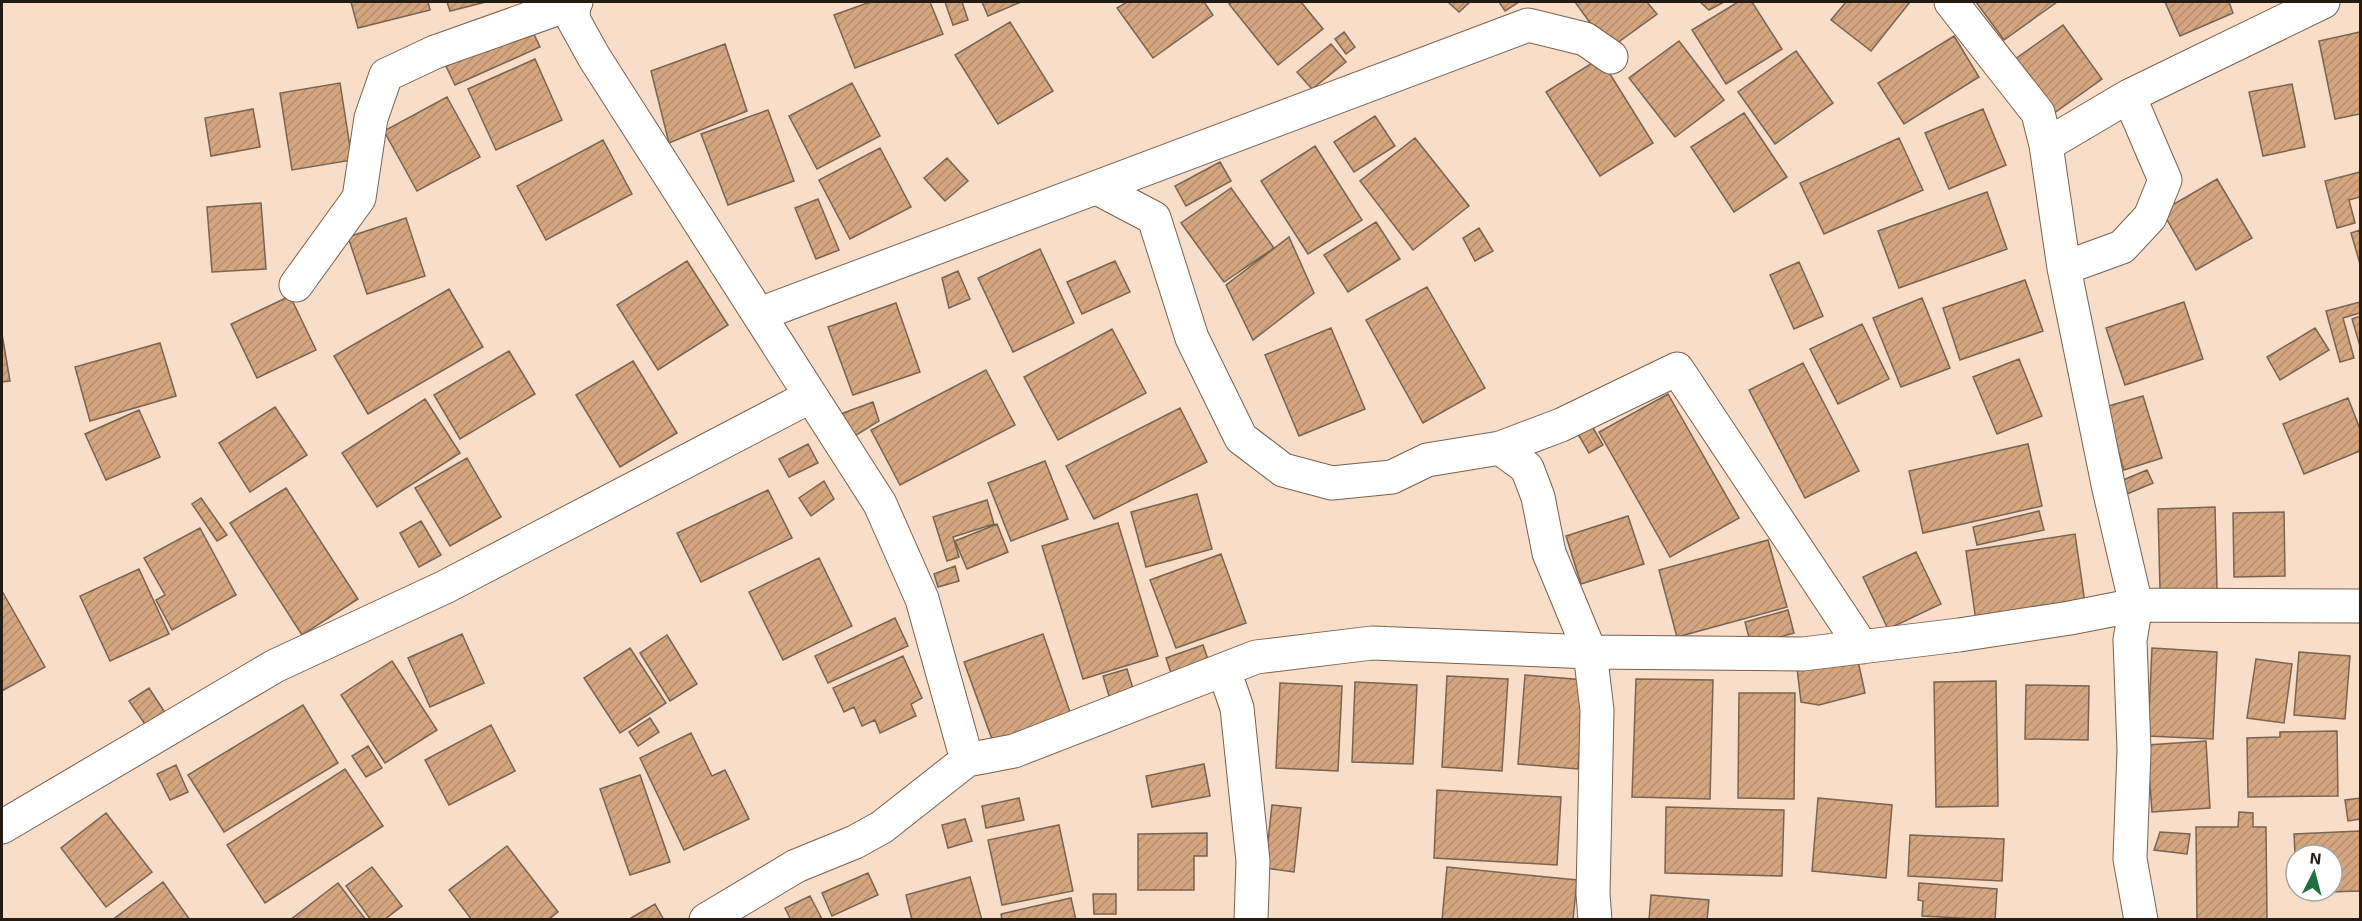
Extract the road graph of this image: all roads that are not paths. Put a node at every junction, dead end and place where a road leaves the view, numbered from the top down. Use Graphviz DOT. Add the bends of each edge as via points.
graph roads {
  1 [pos="575,2"];
  2 [pos="1951,2"];
  3 [pos="2323,2"];
  4 [pos="1531,13"];
  5 [pos="1611,57"];
  6 [pos="2129,96"];
  7 [pos="2046,145"];
  8 [pos="1097,188"];
  9 [pos="2064,268"];
  10 [pos="296,285"];
  11 [pos="760,314"];
  12 [pos="811,396"];
  13 [pos="1500,448"];
  14 [pos="2136,605"];
  15 [pos="2361,606"];
  16 [pos="1862,647"];
  17 [pos="1590,652"];
  18 [pos="1224,670"];
  19 [pos="967,760"];
  20 [pos="2,827"];
  21 [pos="706,920"];
  22 [pos="1251,920"];
  23 [pos="1594,920"];
  24 [pos="2141,920"];
  1 -- 10 [label="street" via="435,52 386,75 371,118 359,198"];
  1 -- 11 [label="street" via="573,19 594,57"];
  2 -- 7 [label="street" via="2038,112"];
  3 -- 6 [label="street"];
  4 -- 5 [label="street" via="1586,39"];
  4 -- 8 [label="street"];
  6 -- 7 [label="street"];
  6 -- 9 [label="street" via="2165,180 2150,217 2122,248"];
  7 -- 9 [label="street"];
  8 -- 11 [label="street"];
  8 -- 13 [label="street" via="1154,218 1192,338 1240,438 1283,470 1332,483 1392,477 1427,460"];
  9 -- 14 [label="street"];
  11 -- 12 [label="street"];
  12 -- 19 [label="street" via="880,504 922,598"];
  12 -- 20 [label="street" via="446,587 275,666"];
  13 -- 16 [label="street" via="1561,425 1677,369"];
  13 -- 17 [label="street" via="1527,468 1538,497 1549,553"];
  14 -- 15 [label="street"];
  14 -- 16 [label="street"];
  14 -- 24 [label="street" via="2130,640 2134,750 2130,859"];
  16 -- 17 [label="street" via="1803,654"];
  17 -- 18 [label="street" via="1372,643 1256,657"];
  17 -- 23 [label="street" via="1597,710"];
  18 -- 19 [label="street" via="1014,751"];
  18 -- 22 [label="street" via="1237,708 1253,861"];
  19 -- 21 [label="street" via="882,826 855,842 796,866"];
}
